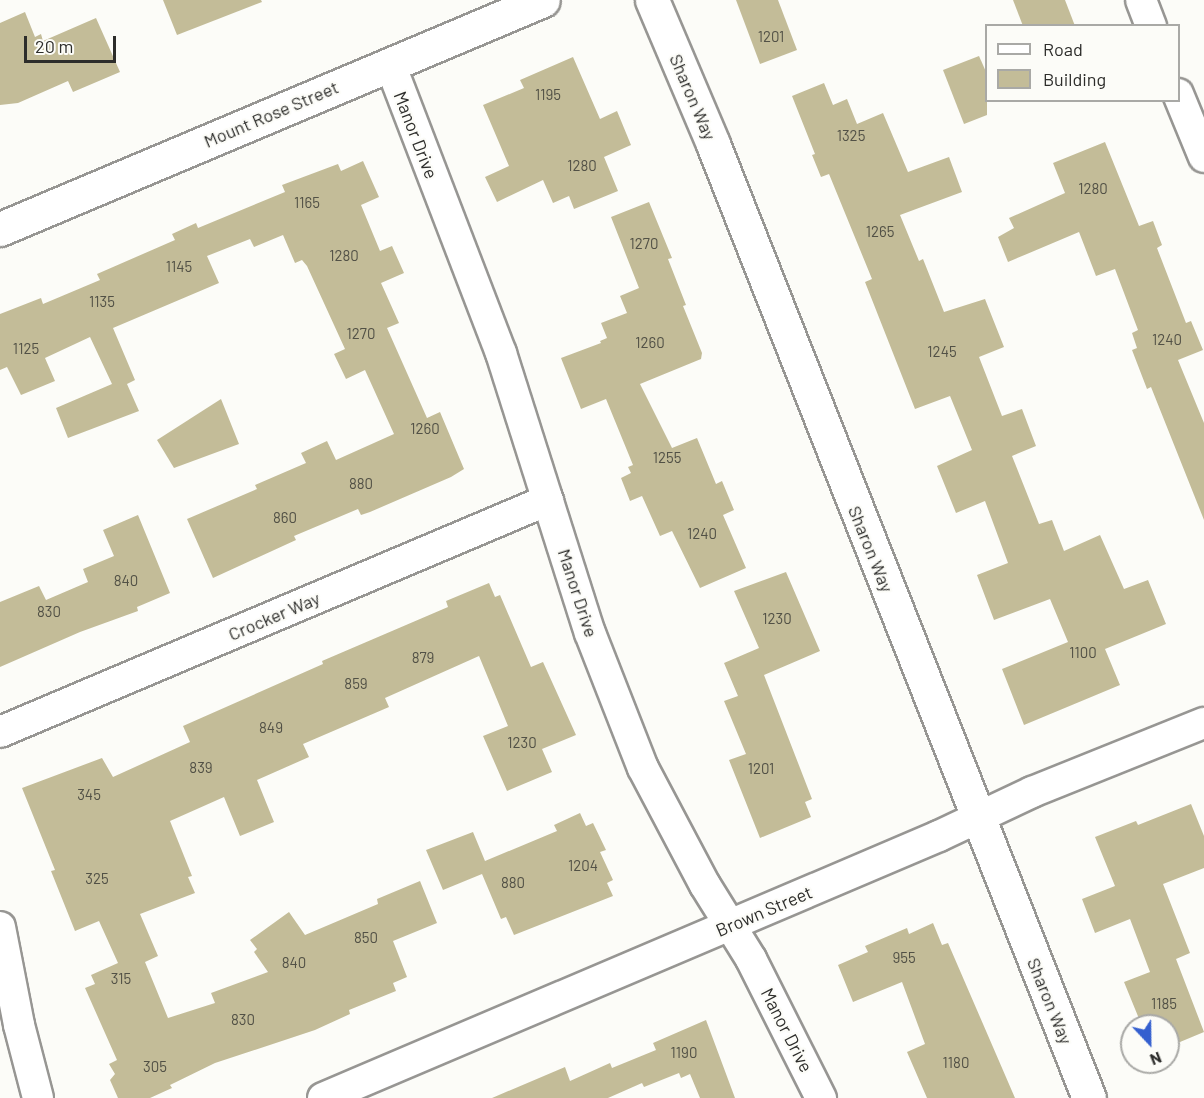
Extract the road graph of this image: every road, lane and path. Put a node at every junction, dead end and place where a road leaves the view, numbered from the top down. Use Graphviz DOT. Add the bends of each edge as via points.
graph roads {
  1 [pos="543,0"];
  2 [pos="652,0"];
  3 [pos="1141,0"];
  4 [pos="1150,24"];
  5 [pos="390,64"];
  6 [pos="1180,97"];
  7 [pos="1204,157"];
  8 [pos="0,229"];
  9 [pos="548,500"];
  10 [pos="1204,723"];
  11 [pos="0,732"];
  12 [pos="977,818"];
  13 [pos="731,925"];
  14 [pos="0,927"];
  15 [pos="38,1098"];
  16 [pos="323,1098"];
  17 [pos="821,1098"];
  18 [pos="1089,1098"];
  1 -- 5 [label="street, Mount Rose Street"];
  2 -- 12 [label="street, Sharon Way"];
  3 -- 4 [label="street"];
  5 -- 8 [label="street, Mount Rose Street"];
  5 -- 9 [label="street, Manor Drive" via="501,353"];
  6 -- 7 [label="street"];
  9 -- 11 [label="street, Crocker Way"];
  9 -- 13 [label="street, Manor Drive" via="590,633 643,768 705,885"];
  10 -- 12 [label="street, Brown Street"];
  12 -- 13 [label="street, Brown Street"];
  12 -- 18 [label="street, Sharon Way"];
  13 -- 16 [label="street, Brown Street"];
  13 -- 17 [label="street, Manor Drive"];
  14 -- 15 [label="street"];
}
